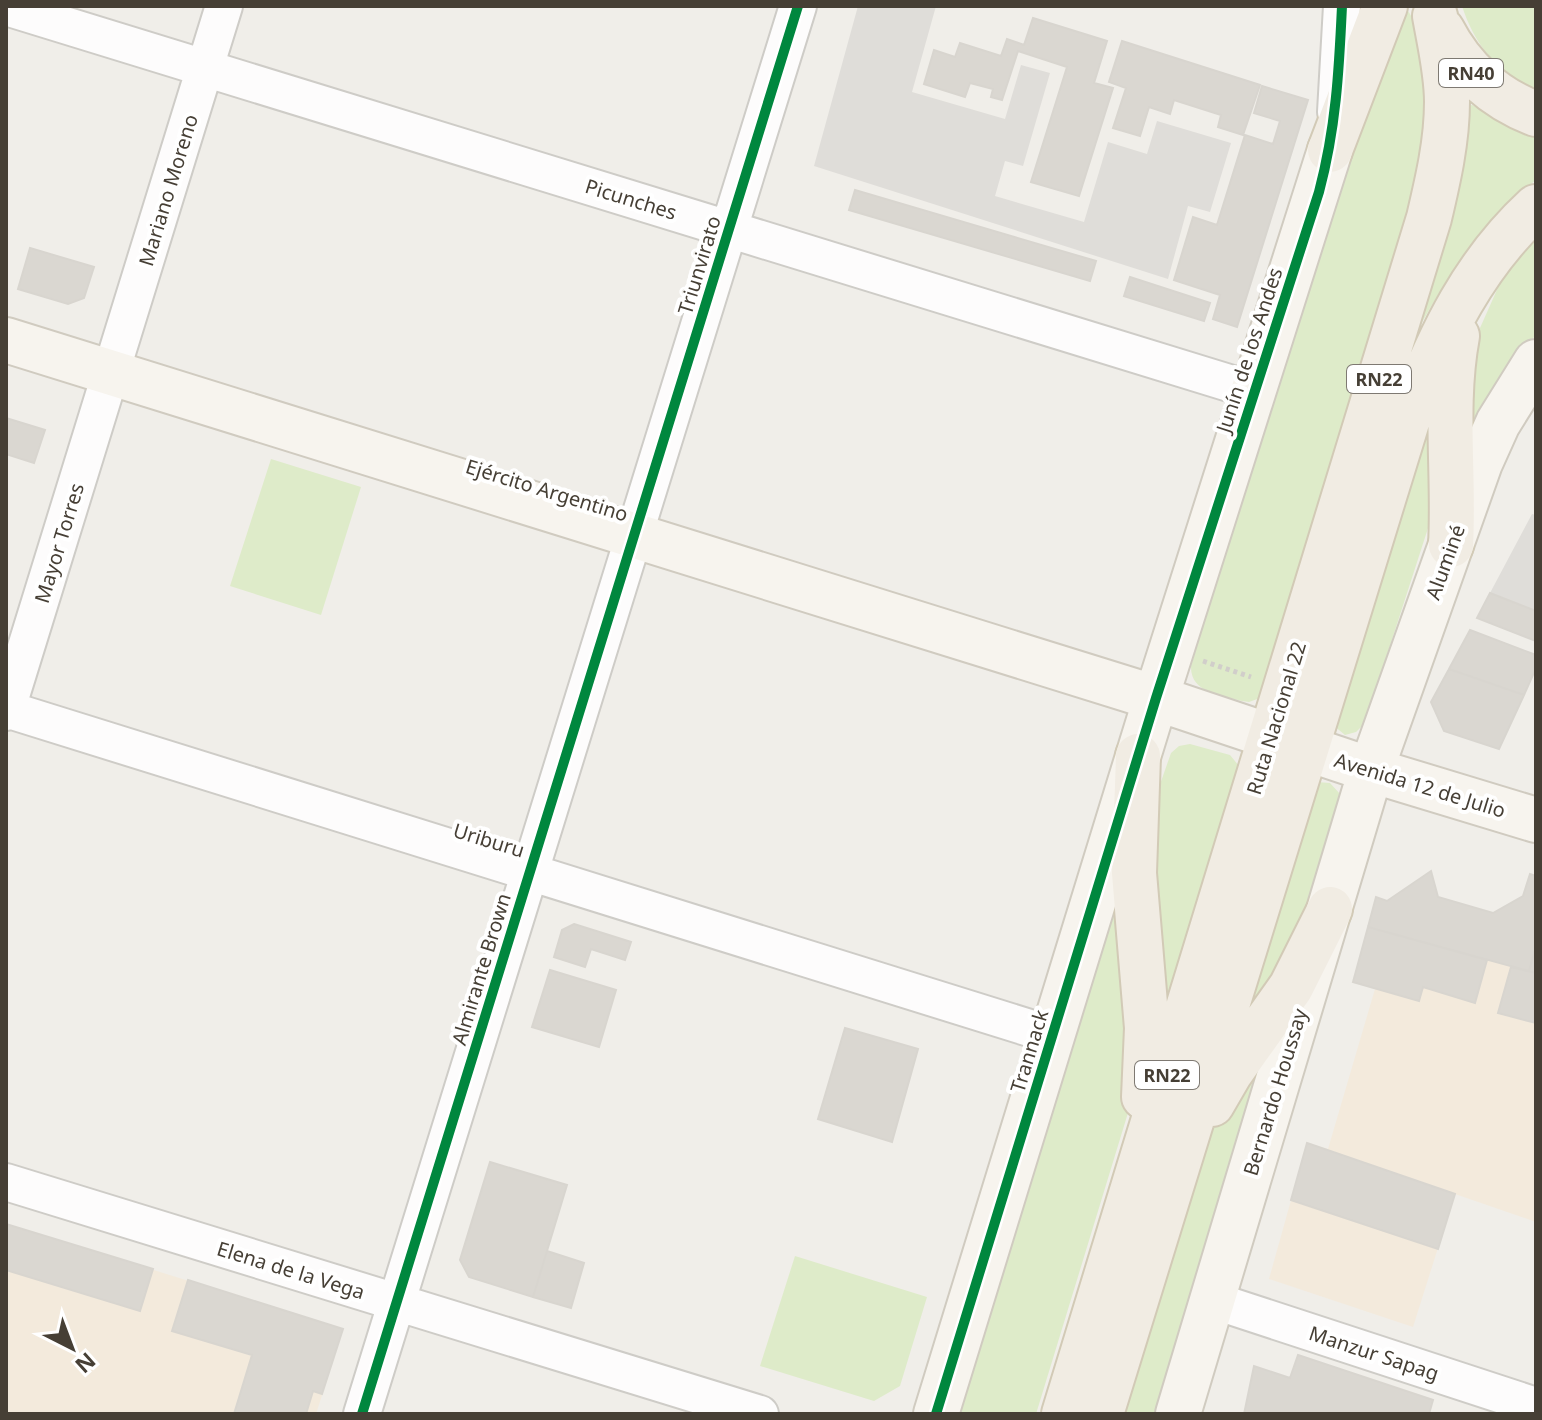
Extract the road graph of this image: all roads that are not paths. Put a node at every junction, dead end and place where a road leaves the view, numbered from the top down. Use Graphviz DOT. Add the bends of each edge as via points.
graph roads {
  1 [pos="224,6"];
  2 [pos="798,6"];
  3 [pos="1342,6"];
  4 [pos="1385,6"];
  5 [pos="6,7"];
  6 [pos="1433,11"];
  7 [pos="205,68"];
  8 [pos="1536,114"];
  9 [pos="1330,150"];
  10 [pos="1536,207"];
  11 [pos="729,229"];
  12 [pos="1466,292"];
  13 [pos="6,340"];
  14 [pos="1536,362"];
  15 [pos="111,373"];
  16 [pos="1255,391"];
  17 [pos="633,535"];
  18 [pos="1451,545"];
  19 [pos="1156,698"];
  20 [pos="6,710"];
  21 [pos="1288,742"];
  22 [pos="1138,756"];
  23 [pos="1371,770"];
  24 [pos="1536,820"];
  25 [pos="529,872"];
  26 [pos="1330,909"];
  27 [pos="1052,1035"];
  28 [pos="1175,1173"];
  29 [pos="6,1182"];
  30 [pos="1134,1185"];
  31 [pos="1212,1300"];
  32 [pos="397,1302"];
  33 [pos="1536,1406"];
  34 [pos="362,1414"];
  35 [pos="760,1414"];
  36 [pos="936,1414"];
  37 [pos="1064,1414"];
  38 [pos="1101,1414"];
  39 [pos="1178,1414"];
  1 -- 7 [label="street, Mariano Moreno"];
  2 -- 11 [label="street, Triunvirato"];
  3 -- 9 [label="street, Junín de los Andes"];
  4 -- 9 [label="main road"];
  5 -- 7 [label="street, Picunches"];
  6 -- 8 [label="main road, RN40" via="1471,72 1494,92"];
  6 -- 21 [label="main road, Ruta Nacional 22 / RN22" via="1447,101 1438,178"];
  7 -- 11 [label="street, Picunches"];
  7 -- 15 [label="street, Mariano Moreno"];
  9 -- 16 [label="street, Junín de los Andes"];
  10 -- 12 [label="main road, Ruta Nacional 22 / RN22" via="1489,257"];
  11 -- 16 [label="street, Picunches"];
  11 -- 17 [label="street, Triunvirato"];
  12 -- 18 [label="main road" via="1451,372"];
  12 -- 21 [label="main road, Ruta Nacional 22 / RN22" via="1427,368"];
  13 -- 15 [label="street, Ejército Argentino"];
  14 -- 18 [label="street, Aluminé" via="1498,423"];
  15 -- 17 [label="street, Ejército Argentino"];
  15 -- 20 [label="street, Mayor Torres"];
  16 -- 19 [label="street, Junín de los Andes"];
  17 -- 19 [label="street, Ejército Argentino"];
  17 -- 25 [label="street, Almirante Brown"];
  18 -- 23 [label="street, Aluminé"];
  19 -- 21 [label="street, Ejército Argentino"];
  19 -- 22 [label="street, Trannack"];
  20 -- 25 [label="street, Uriburu"];
  21 -- 23 [label="street, Avenida 12 de Julio"];
  21 -- 28 [label="main road, Ruta Nacional 22 / RN22"];
  21 -- 30 [label="main road, Ruta Nacional 22 / RN22"];
  22 -- 27 [label="street, Trannack"];
  22 -- 30 [label="main road" via="1134,873 1147,1056"];
  23 -- 24 [label="street, Avenida 12 de Julio"];
  23 -- 26 [label="street, Bernardo Houssay"];
  25 -- 27 [label="street, Uriburu"];
  25 -- 32 [label="street, Almirante Brown"];
  26 -- 28 [label="main road" via="1291,987 1230,1073"];
  26 -- 31 [label="street, Bernardo Houssay"];
  27 -- 36 [label="street, Trannack"];
  28 -- 38 [label="main road, Ruta Nacional 22 / RN22"];
  29 -- 32 [label="street, Elena de la Vega"];
  30 -- 37 [label="main road, Ruta Nacional 22 / RN22"];
  31 -- 33 [label="street, Manzur Sapag"];
  31 -- 39 [label="street, Bernardo Houssay"];
  32 -- 34 [label="street, Almirante Brown"];
  32 -- 35 [label="street, Elena de la Vega"];
}
